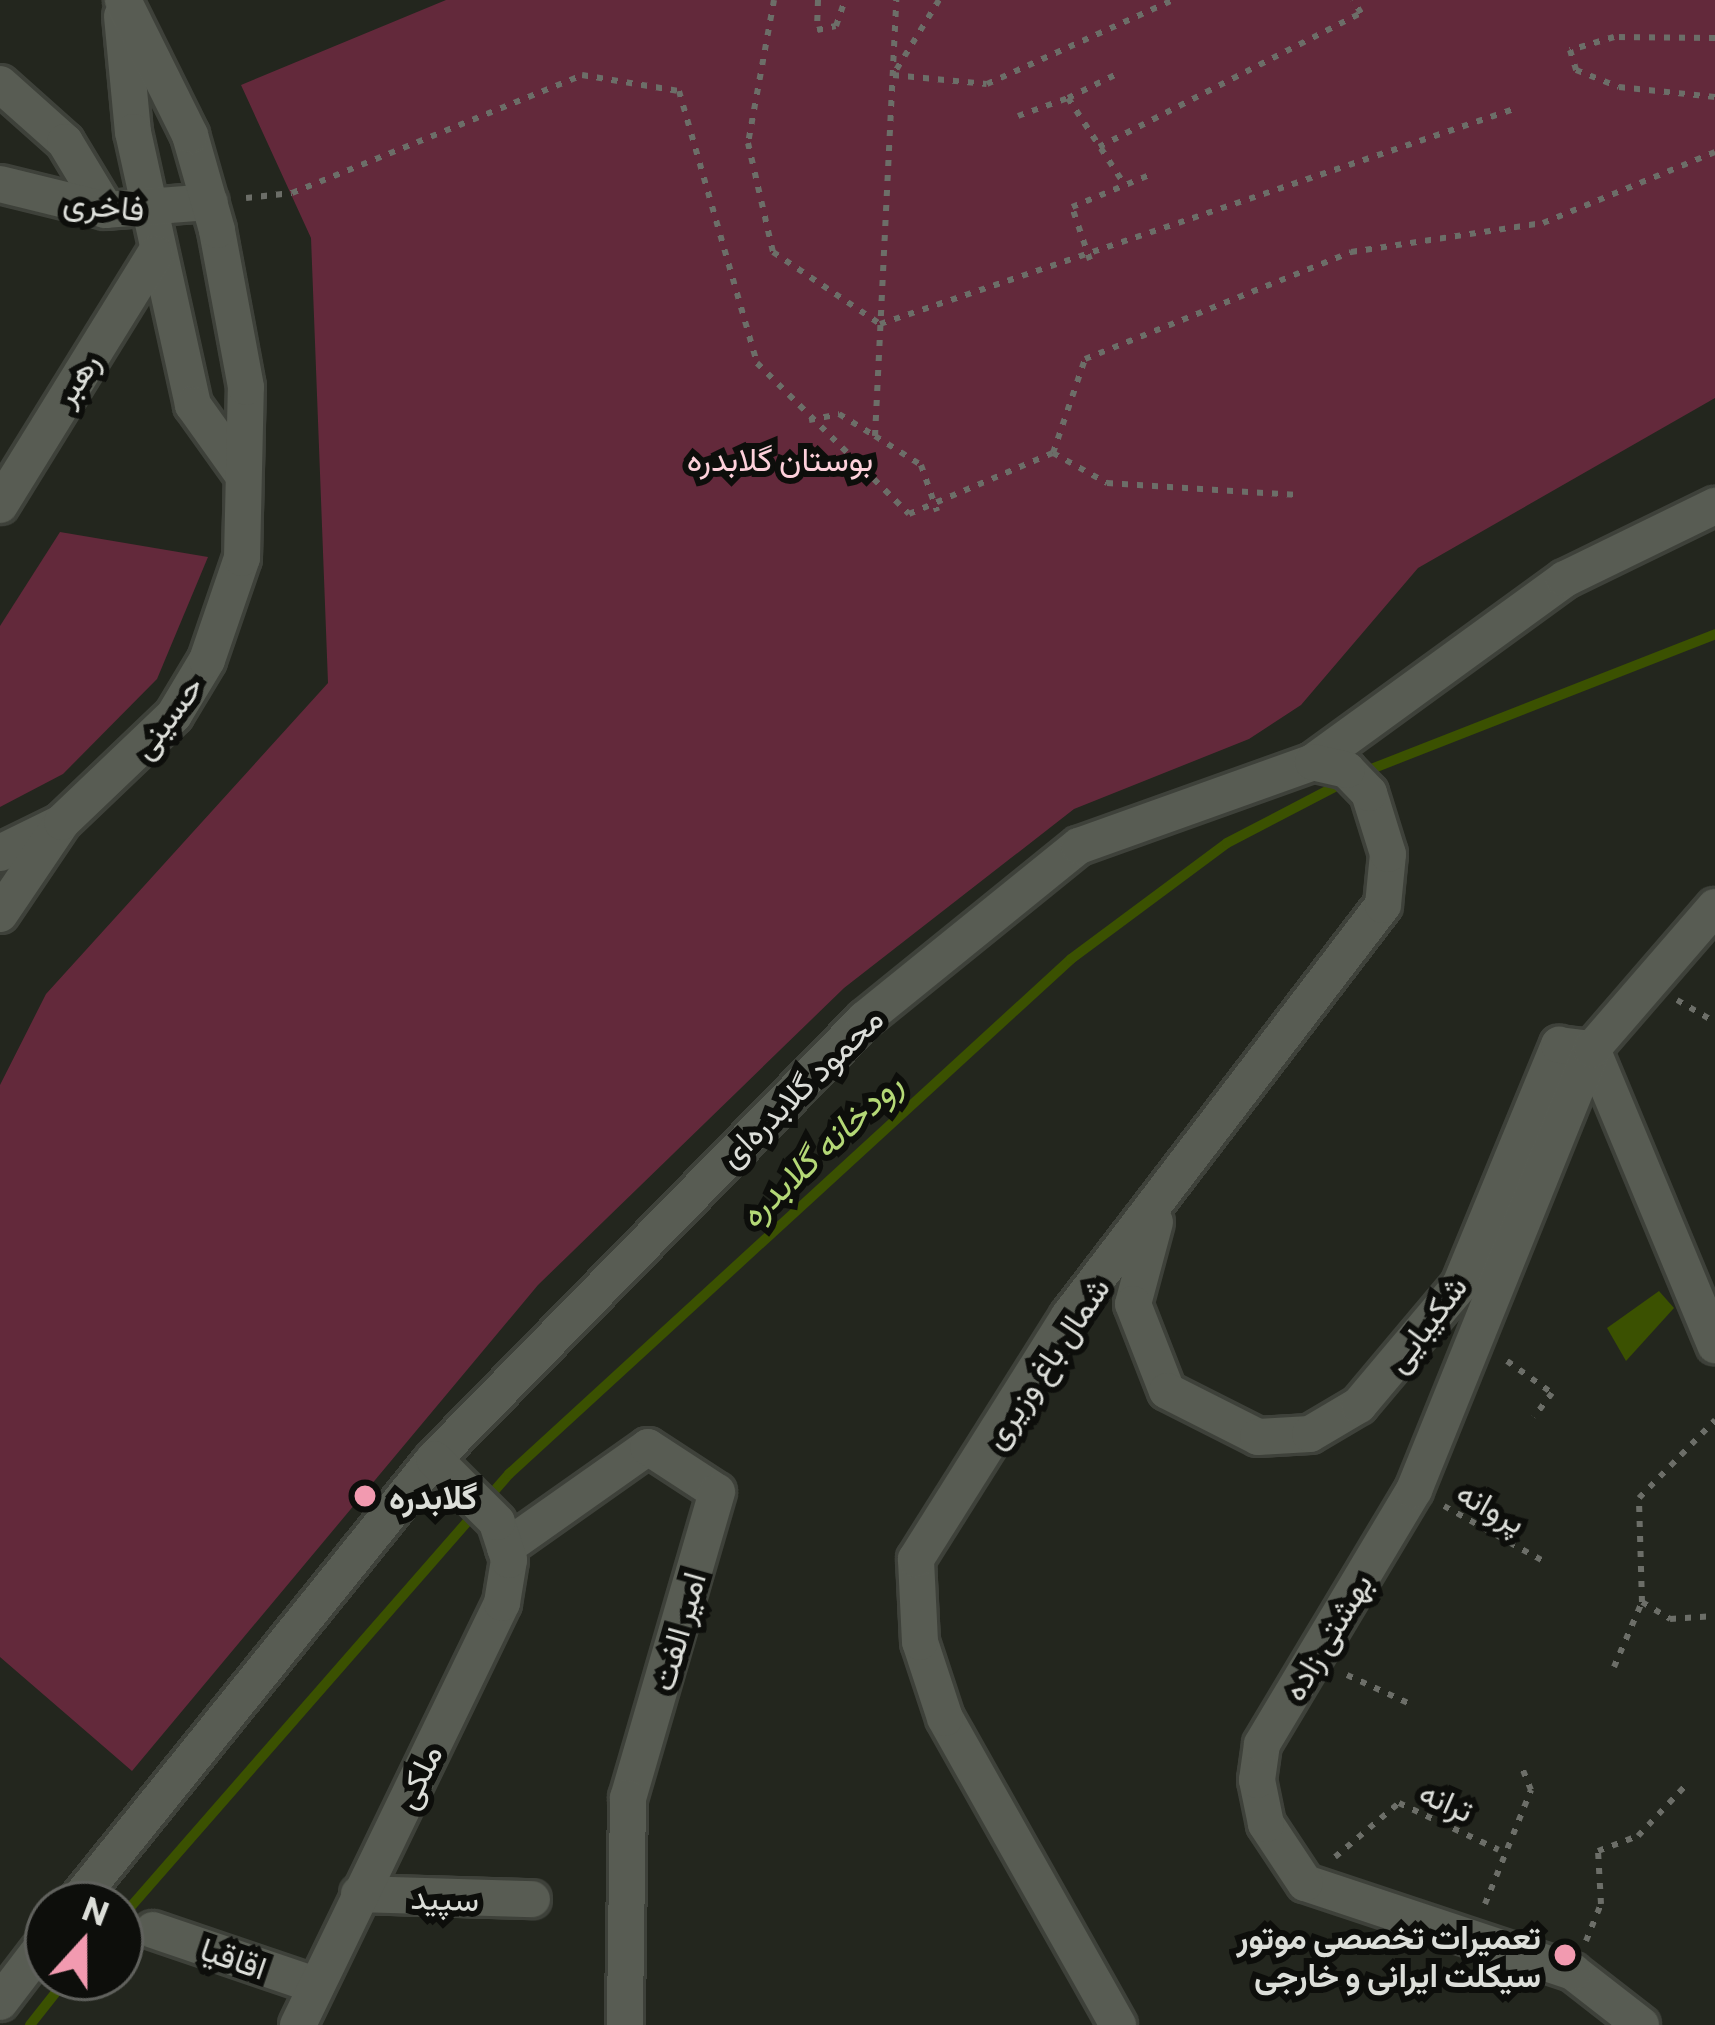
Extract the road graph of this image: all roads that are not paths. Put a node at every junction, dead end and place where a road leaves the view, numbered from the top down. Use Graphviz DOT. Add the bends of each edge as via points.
graph roads {
  1 [pos="122,0"];
  2 [pos="0,84"];
  3 [pos="6,198"];
  4 [pos="209,202"];
  5 [pos="106,210"];
  6 [pos="147,212"];
  7 [pos="155,254"];
  8 [pos="243,475"];
  9 [pos="0,505"];
  10 [pos="1715,506"];
  11 [pos="1343,775"];
  12 [pos="62,822"];
  13 [pos="0,854"];
  14 [pos="1715,907"];
  15 [pos="0,914"];
  16 [pos="1592,1049"];
  17 [pos="1168,1190"];
  18 [pos="1707,1296"];
  19 [pos="1715,1345"];
  20 [pos="434,1459"];
  21 [pos="501,1535"];
  22 [pos="93,1881"];
  23 [pos="359,1894"];
  24 [pos="532,1899"];
  25 [pos="153,1930"];
  26 [pos="24,1970"];
  27 [pos="315,1984"];
  28 [pos="0,2002"];
  29 [pos="298,2025"];
  30 [pos="626,2025"];
  31 [pos="1118,2025"];
  32 [pos="1641,2025"];
  1 -- 4 [label="street, حسینی" via="190,135"];
  1 -- 6 [label="street"];
  2 -- 5 [label="street" via="65,142"];
  3 -- 5 [label="street, فاخری"];
  4 -- 6 [label="street, فاخری"];
  4 -- 8 [label="street, حسینی" via="246,388"];
  5 -- 6 [label="street, فاخری"];
  6 -- 7 [label="street"];
  7 -- 8 [label="street" via="193,405"];
  7 -- 9 [label="street, رهبر"];
  8 -- 12 [label="street, حسینی" via="242,558 207,660 148,745"];
  10 -- 11 [label="street, محمود گلابدره‌ای" via="1565,579"];
  11 -- 17 [label="street, شمال باغ وزیری" via="1388,854 1383,905"];
  11 -- 20 [label="street, محمود گلابدره‌ای" via="1078,846 865,1019"];
  12 -- 13 [label="street"];
  12 -- 15 [label="street, حسینی"];
  14 -- 16 [label="street, شکیبایی"];
  16 -- 17 [label="street, شکیبایی" via="1559,1045 1460,1285 1359,1405 1310,1434 1258,1437 1211,1422 1167,1391 1142,1351 1133,1304"];
  16 -- 18 [label="street"];
  16 -- 32 [label="street, بهشتی زاده" via="1482,1338 1414,1490 1262,1744 1257,1780 1266,1824 1305,1883 1473,1946 1573,1972"];
  17 -- 31 [label="street, شمال باغ وزیری" via="1069,1316 916,1559 920,1642 945,1718"];
  18 -- 19 [label="street"];
  20 -- 21 [label="street"];
  20 -- 22 [label="street, محمود گلابدره‌ای"];
  21 -- 23 [label="street, ملکی" via="502,1603"];
  21 -- 30 [label="street, امیر الفت" via="648,1447 717,1492 628,1798"];
  23 -- 24 [label="street, سپید"];
  23 -- 27 [label="street, ملکی"];
  25 -- 27 [label="street, اقاقیا"];
  26 -- 28 [label="street"];
  27 -- 29 [label="street, ملکی"];
}
